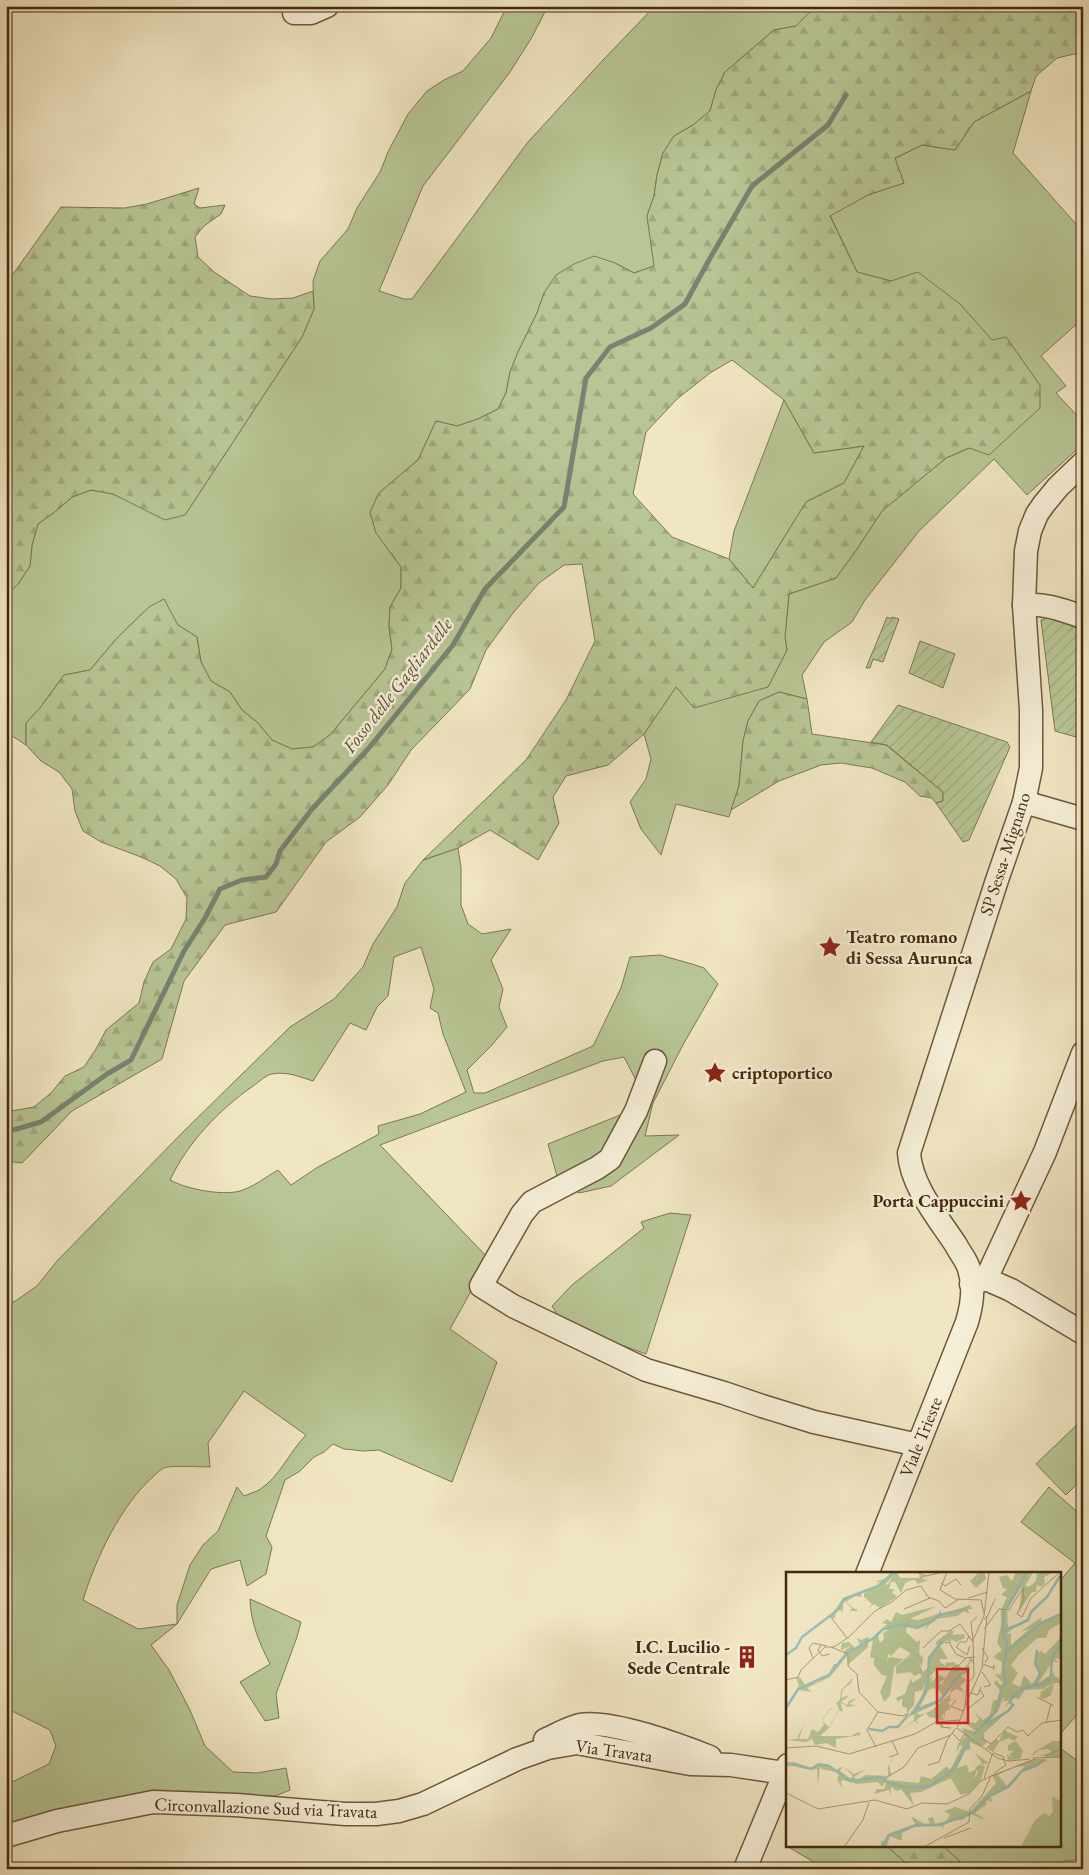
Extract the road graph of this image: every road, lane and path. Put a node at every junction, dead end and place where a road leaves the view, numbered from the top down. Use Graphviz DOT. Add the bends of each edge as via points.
graph roads {
  1 [pos="327,6"];
  2 [pos="294,12"];
  3 [pos="1083,462"];
  4 [pos="1024,605"];
  5 [pos="1083,617"];
  6 [pos="1024,802"];
  7 [pos="1083,819"];
  8 [pos="1083,1053"];
  9 [pos="655,1061"];
  10 [pos="976,1287"];
  11 [pos="1083,1334"];
  12 [pos="918,1445"];
  13 [pos="868,1572"];
  14 [pos="517,1759"];
  15 [pos="786,1769"];
  16 [pos="6,1836"];
  17 [pos="745,1869"];
  1 -- 2 [label="street" via="311,12"];
  3 -- 4 [label="street, SP Sessa- Mignano" via="1052,492 1032,525 1026,551"];
  4 -- 5 [label="street" via="1050,606"];
  4 -- 6 [label="street, SP Sessa- Mignano" via="1032,745"];
  6 -- 7 [label="street"];
  6 -- 10 [label="street, SP Sessa- Mignano" via="910,1153 917,1184 968,1264"];
  8 -- 10 [label="street, Viale Trieste" via="1044,1152"];
  9 -- 12 [label="street" via="636,1111 610,1159 532,1202 481,1286 513,1306 646,1370 814,1422"];
  10 -- 11 [label="street" via="1011,1290"];
  10 -- 12 [label="street, Viale Trieste" via="967,1322"];
  12 -- 13 [label="street, Viale Trieste"];
  14 -- 15 [label="street, Via Travata" via="532,1747 569,1729 594,1724 690,1749 731,1765"];
  14 -- 16 [label="street, Circonvallazione Sud via Travata" via="423,1804 399,1811 345,1814 153,1802 57,1821"];
  15 -- 17 [label="street"];
}
